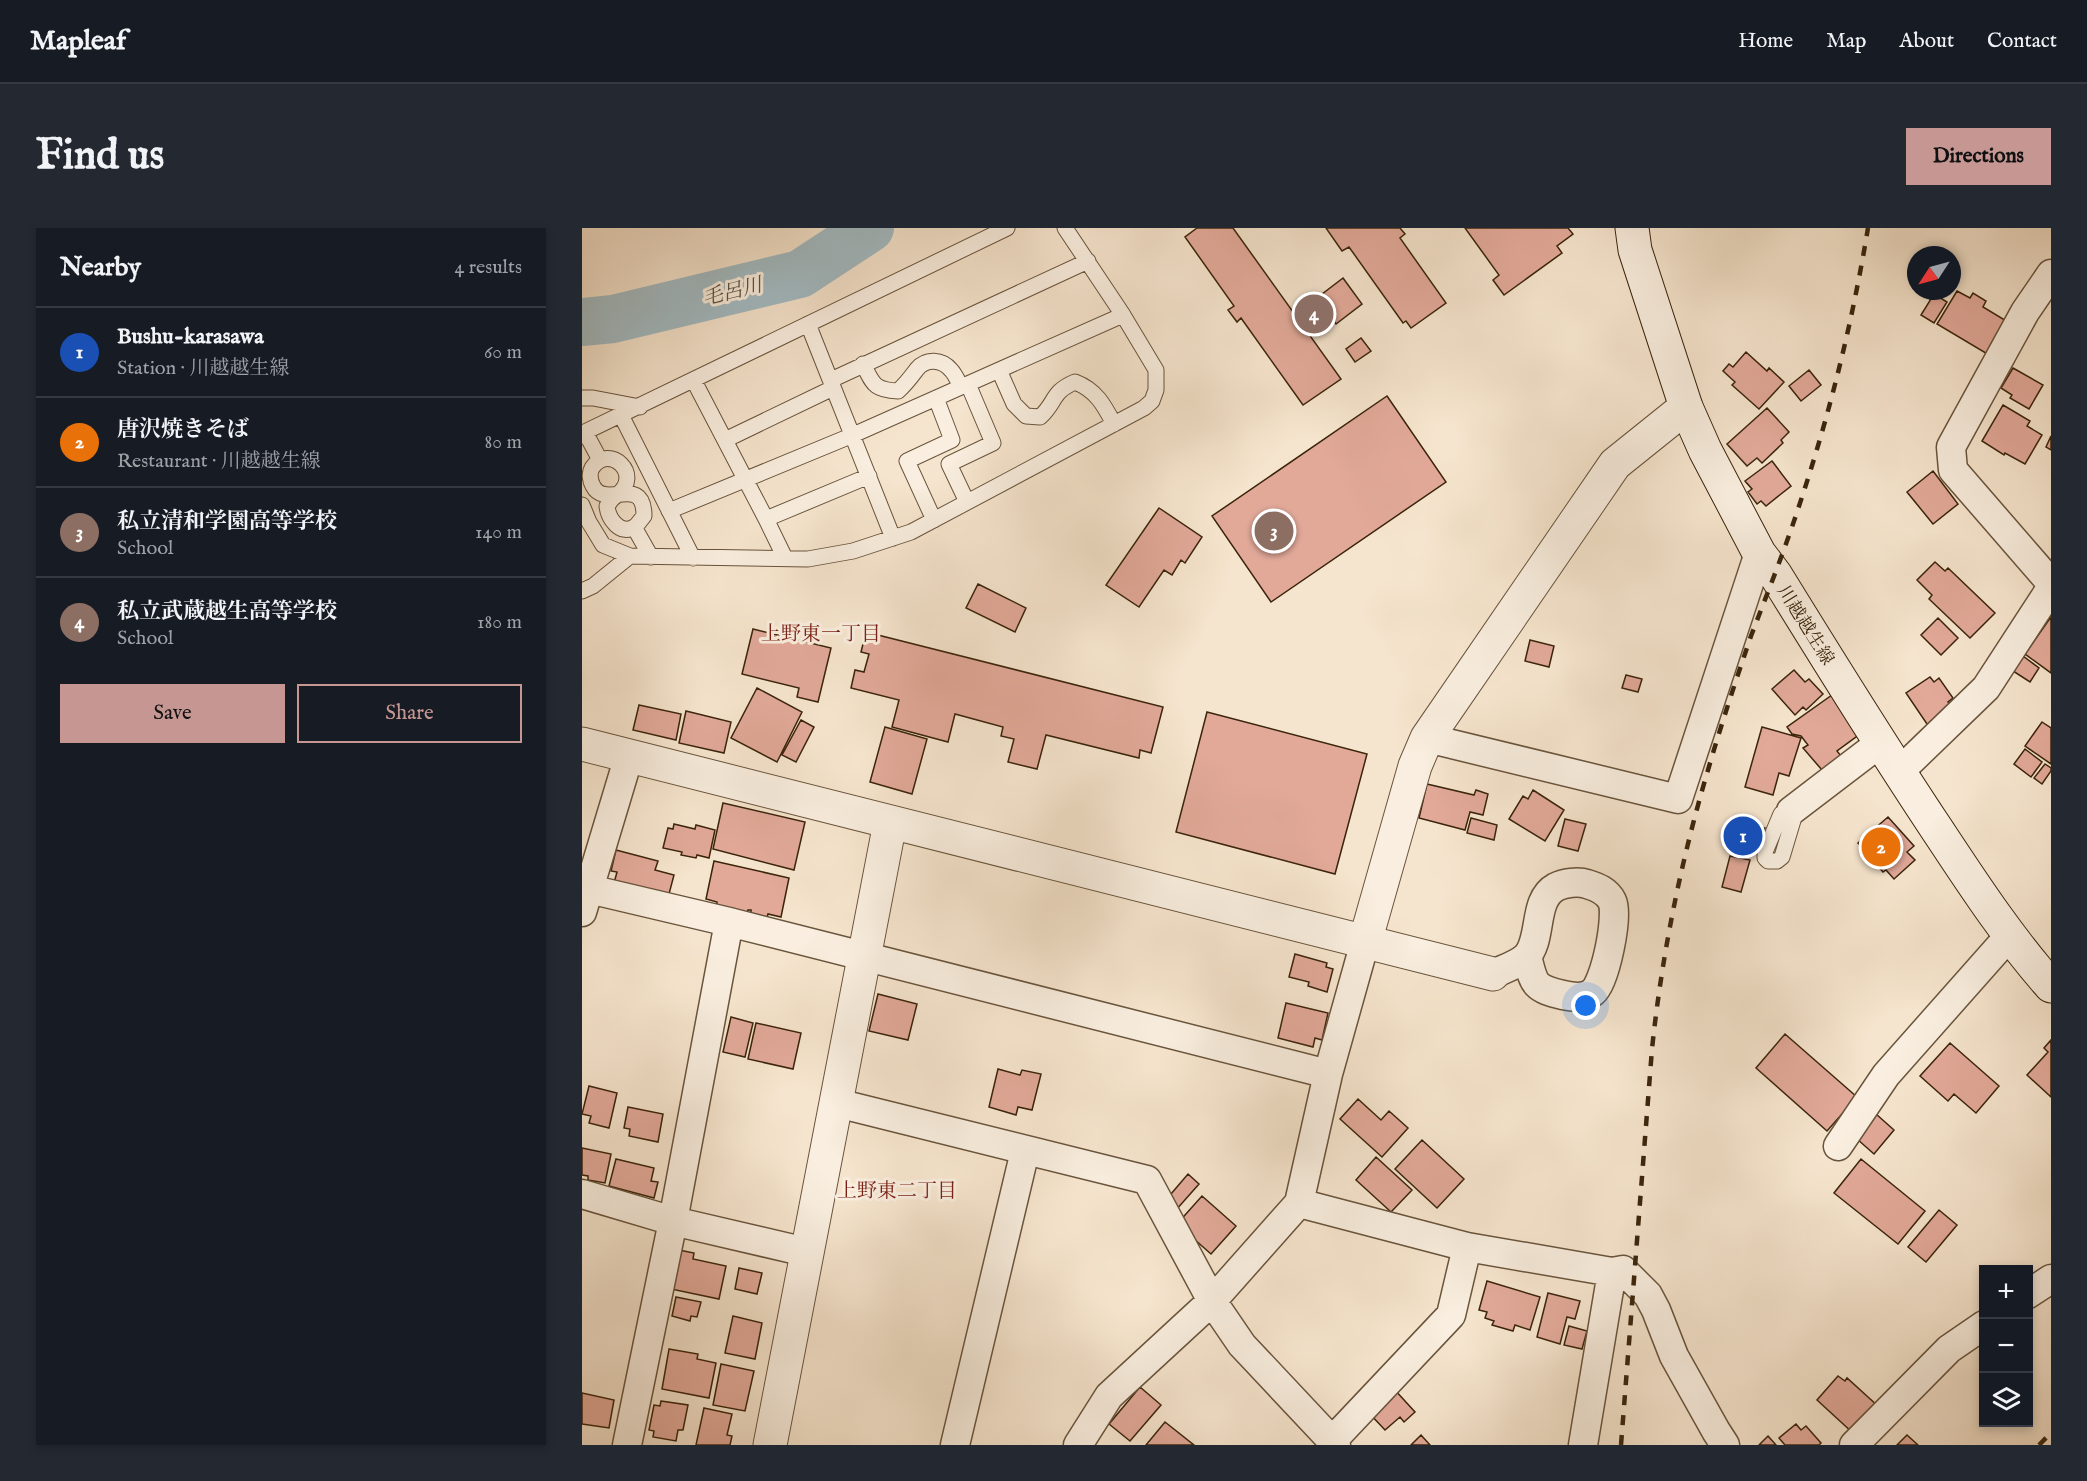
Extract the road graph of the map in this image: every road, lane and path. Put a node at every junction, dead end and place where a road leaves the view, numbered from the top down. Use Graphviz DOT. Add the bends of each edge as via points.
graph roads {
  1 [pos="1007,228"];
  2 [pos="1065,228"];
  3 [pos="1632,228"];
  4 [pos="1088,261"];
  5 [pos="2050,277"];
  6 [pos="1123,315"];
  7 [pos="808,324"];
  8 [pos="863,364"];
  9 [pos="999,370"];
  10 [pos="694,381"];
  11 [pos="832,384"];
  12 [pos="964,385"];
  13 [pos="582,398"];
  14 [pos="936,398"];
  15 [pos="640,407"];
  16 [pos="1686,407"];
  17 [pos="621,415"];
  18 [pos="1114,424"];
  19 [pos="584,434"];
  20 [pos="853,435"];
  21 [pos="724,440"];
  22 [pos="600,460"];
  23 [pos="868,476"];
  24 [pos="746,479"];
  25 [pos="617,495"];
  26 [pos="967,502"];
  27 [pos="582,505"];
  28 [pos="669,511"];
  29 [pos="766,519"];
  30 [pos="934,520"];
  31 [pos="634,527"];
  32 [pos="893,538"];
  33 [pos="1759,553"];
  34 [pos="630,556"];
  35 [pos="651,557"];
  36 [pos="693,558"];
  37 [pos="785,558"];
  38 [pos="2051,583"];
  39 [pos="2051,588"];
  40 [pos="582,591"];
  41 [pos="1427,738"];
  42 [pos="1880,743"];
  43 [pos="582,744"];
  44 [pos="629,756"];
  45 [pos="1899,772"];
  46 [pos="1791,811"];
  47 [pos="890,823"];
  48 [pos="585,900"];
  49 [pos="729,922"];
  50 [pos="2010,934"];
  51 [pos="1365,942"];
  52 [pos="865,956"];
  53 [pos="1527,956"];
  54 [pos="1493,974"];
  55 [pos="2051,986"];
  56 [pos="1553,993"];
  57 [pos="1328,1074"];
  58 [pos="837,1103"];
  59 [pos="1838,1146"];
  60 [pos="1025,1151"];
  61 [pos="582,1194"];
  62 [pos="1299,1203"];
  63 [pos="673,1221"];
  64 [pos="1467,1247"];
  65 [pos="806,1252"];
  66 [pos="1612,1272"];
  67 [pos="2051,1279"];
  68 [pos="2033,1291"];
  69 [pos="1212,1301"];
  70 [pos="1979,1328"];
  71 [pos="1334,1443"];
  72 [pos="627,1445"];
  73 [pos="770,1445"];
  74 [pos="955,1445"];
  75 [pos="1078,1445"];
  76 [pos="1582,1445"];
  77 [pos="1725,1445"];
  78 [pos="1854,1445"];
  1 -- 7 [label="lane"];
  2 -- 4 [label="lane"];
  3 -- 16 [label="street, 川越越生線" via="1635,250"];
  4 -- 6 [label="lane"];
  4 -- 8 [label="lane"];
  5 -- 38 [label="street" via="2025,312 1951,447 1953,470"];
  6 -- 9 [label="lane"];
  6 -- 18 [label="lane" via="1156,370 1157,382 1152,401"];
  7 -- 10 [label="lane"];
  7 -- 11 [label="lane"];
  8 -- 11 [label="lane"];
  8 -- 12 [label="lane" via="872,383 887,390 898,391 918,367 930,361 941,362"];
  9 -- 12 [label="lane"];
  9 -- 18 [label="lane" via="1014,404 1026,416 1040,417 1063,387 1075,382 1100,399"];
  10 -- 15 [label="lane"];
  10 -- 21 [label="lane"];
  11 -- 20 [label="lane"];
  11 -- 21 [label="lane"];
  12 -- 14 [label="lane"];
  12 -- 26 [label="lane" via="993,443 949,464"];
  13 -- 15 [label="lane"];
  14 -- 20 [label="lane"];
  14 -- 30 [label="lane" via="952,440 908,461"];
  15 -- 17 [label="lane"];
  16 -- 33 [label="street, 川越越生線"];
  16 -- 41 [label="street" via="1615,464"];
  17 -- 19 [label="lane"];
  17 -- 28 [label="lane"];
  18 -- 26 [label="lane"];
  19 -- 22 [label="lane"];
  20 -- 23 [label="lane"];
  20 -- 24 [label="lane"];
  21 -- 24 [label="lane"];
  22 -- 25 [label="lane" via="590,472 592,486 603,495"];
  22 -- 25 [label="lane" via="617,460 627,474 624,490"];
  23 -- 29 [label="lane"];
  23 -- 32 [label="lane"];
  24 -- 28 [label="lane"];
  24 -- 29 [label="lane"];
  25 -- 31 [label="lane" via="607,506 611,520 622,528"];
  25 -- 31 [label="lane" via="633,493 642,503 644,516"];
  26 -- 30 [label="lane"];
  27 -- 34 [label="lane" via="603,545"];
  28 -- 36 [label="lane"];
  29 -- 37 [label="lane"];
  30 -- 32 [label="lane"];
  31 -- 35 [label="lane"];
  32 -- 37 [label="lane" via="853,551 808,559"];
  33 -- 41 [label="street" via="1678,799"];
  33 -- 42 [label="street, 川越越生線"];
  34 -- 35 [label="lane"];
  34 -- 40 [label="lane"];
  35 -- 36 [label="lane"];
  36 -- 37 [label="lane"];
  39 -- 45 [label="street" via="1986,688"];
  41 -- 51 [label="street" via="1415,766"];
  42 -- 45 [label="street, 川越越生線"];
  42 -- 46 [label="street"];
  43 -- 44 [label="street"];
  44 -- 47 [label="street"];
  44 -- 48 [label="street"];
  45 -- 50 [label="street, 川越越生線"];
  47 -- 51 [label="street"];
  47 -- 52 [label="street"];
  48 -- 49 [label="street"];
  49 -- 52 [label="street"];
  49 -- 63 [label="street"];
  50 -- 55 [label="street, 川越越生線"];
  50 -- 59 [label="street" via="1886,1075"];
  51 -- 54 [label="street"];
  51 -- 57 [label="street"];
  52 -- 57 [label="street"];
  52 -- 58 [label="street"];
  53 -- 54 [label="street"];
  53 -- 56 [label="street" via="1534,983"];
  53 -- 56 [label="street" via="1544,901 1554,888 1581,882 1597,887 1613,902 1614,924 1599,985 1587,996"];
  54 -- 56 [label="street"];
  57 -- 62 [label="street"];
  58 -- 60 [label="street"];
  58 -- 65 [label="street"];
  60 -- 69 [label="street" via="1147,1180"];
  60 -- 74 [label="street"];
  61 -- 63 [label="street"];
  62 -- 64 [label="street"];
  62 -- 69 [label="street"];
  63 -- 65 [label="street"];
  63 -- 72 [label="street"];
  64 -- 66 [label="street"];
  64 -- 71 [label="street" via="1451,1316"];
  65 -- 73 [label="street"];
  66 -- 76 [label="street"];
  66 -- 77 [label="street" via="1623,1270 1648,1295 1674,1356"];
  67 -- 68 [label="street"];
  69 -- 71 [label="street" via="1242,1345"];
  69 -- 75 [label="street" via="1109,1396"];
  70 -- 78 [label="street" via="1949,1349"];
}
